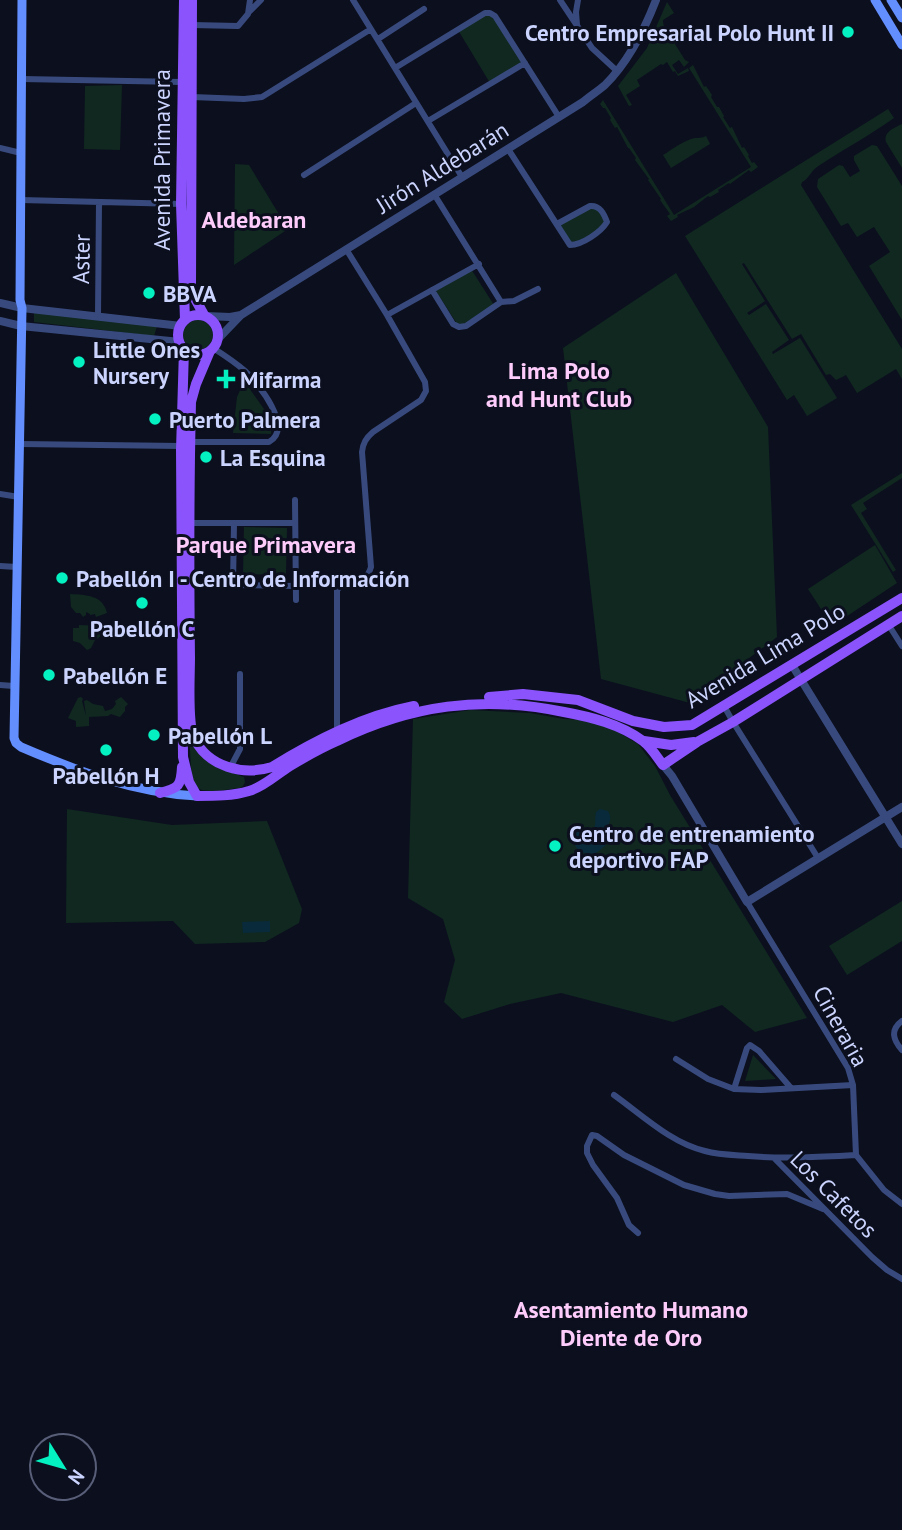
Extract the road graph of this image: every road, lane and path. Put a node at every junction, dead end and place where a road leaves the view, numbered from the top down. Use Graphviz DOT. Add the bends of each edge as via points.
graph roads {
  1 [pos="22,0"];
  2 [pos="184,0"];
  3 [pos="192,0"];
  4 [pos="250,0"];
  5 [pos="261,0"];
  6 [pos="352,0"];
  7 [pos="656,0"];
  8 [pos="875,0"];
  9 [pos="891,0"];
  10 [pos="561,1"];
  11 [pos="578,1"];
  12 [pos="425,9"];
  13 [pos="248,14"];
  14 [pos="902,18"];
  15 [pos="192,25"];
  16 [pos="578,27"];
  17 [pos="371,29"];
  18 [pos="378,39"];
  19 [pos="902,45"];
  20 [pos="524,63"];
  21 [pos="395,68"];
  22 [pos="617,71"];
  23 [pos="22,79"];
  24 [pos="181,82"];
  25 [pos="192,97"];
  26 [pos="416,103"];
  27 [pos="559,117"];
  28 [pos="428,121"];
  29 [pos="0,149"];
  30 [pos="508,149"];
  31 [pos="21,153"];
  32 [pos="304,175"];
  33 [pos="462,177"];
  34 [pos="434,194"];
  35 [pos="21,200"];
  36 [pos="100,202"];
  37 [pos="176,204"];
  38 [pos="557,224"];
  39 [pos="346,249"];
  40 [pos="479,264"];
  41 [pos="538,289"];
  42 [pos="432,290"];
  43 [pos="501,302"];
  44 [pos="0,303"];
  45 [pos="22,308"];
  46 [pos="240,315"];
  47 [pos="387,315"];
  48 [pos="98,316"];
  49 [pos="205,316"];
  50 [pos="0,321"];
  51 [pos="183,323"];
  52 [pos="159,324"];
  53 [pos="21,326"];
  54 [pos="157,339"];
  55 [pos="182,345"];
  56 [pos="214,346"];
  57 [pos="20,444"];
  58 [pos="185,444"];
  59 [pos="0,494"];
  60 [pos="19,498"];
  61 [pos="295,500"];
  62 [pos="189,523"];
  63 [pos="234,523"];
  64 [pos="294,523"];
  65 [pos="0,566"];
  66 [pos="17,567"];
  67 [pos="296,586"];
  68 [pos="902,598"];
  69 [pos="296,600"];
  70 [pos="902,616"];
  71 [pos="888,624"];
  72 [pos="902,646"];
  73 [pos="792,664"];
  74 [pos="240,674"];
  75 [pos="800,680"];
  76 [pos="0,685"];
  77 [pos="15,686"];
  78 [pos="724,706"];
  79 [pos="733,722"];
  80 [pos="337,732"];
  81 [pos="643,740"];
  82 [pos="697,742"];
  83 [pos="183,757"];
  84 [pos="663,765"];
  85 [pos="230,768"];
  86 [pos="244,772"];
  87 [pos="160,793"];
  88 [pos="236,793"];
  89 [pos="197,796"];
  90 [pos="902,807"];
  91 [pos="886,817"];
  92 [pos="902,844"];
  93 [pos="818,858"];
  94 [pos="747,902"];
  95 [pos="902,1021"];
  96 [pos="902,1050"];
  97 [pos="676,1059"];
  98 [pos="853,1086"];
  99 [pos="791,1088"];
  100 [pos="734,1089"];
  101 [pos="614,1095"];
  102 [pos="856,1156"];
  103 [pos="774,1158"];
  104 [pos="902,1204"];
  105 [pos="823,1209"];
  106 [pos="638,1233"];
  107 [pos="902,1279"];
  1 -- 23 [label="main road"];
  2 -- 24 [label="main road, Avenida Primavera"];
  3 -- 15 [label="main road, Avenida Primavera"];
  4 -- 13 [label="street"];
  5 -- 13 [label="street"];
  6 -- 17 [label="street"];
  7 -- 22 [label="street, Jirón Aldebarán" via="642,34"];
  8 -- 19 [label="main road"];
  9 -- 14 [label="main road"];
  10 -- 11 [label="street"];
  10 -- 16 [label="street"];
  11 -- 16 [label="street"];
  12 -- 18 [label="street"];
  13 -- 15 [label="street" via="238,26"];
  15 -- 25 [label="main road, Avenida Primavera"];
  16 -- 22 [label="street"];
  17 -- 18 [label="street"];
  17 -- 25 [label="street" via="262,97"];
  18 -- 21 [label="street"];
  20 -- 21 [label="street" via="495,16 485,13"];
  20 -- 27 [label="street"];
  20 -- 28 [label="street"];
  21 -- 26 [label="street"];
  22 -- 27 [label="street, Jirón Aldebarán" via="605,85"];
  23 -- 24 [label="street"];
  23 -- 31 [label="main road"];
  24 -- 37 [label="main road, Avenida Primavera"];
  25 -- 49 [label="main road, Avenida Primavera" via="191,287"];
  26 -- 28 [label="street"];
  26 -- 32 [label="street"];
  27 -- 30 [label="street, Jirón Aldebarán"];
  28 -- 33 [label="street"];
  29 -- 31 [label="street"];
  30 -- 33 [label="street, Jirón Aldebarán"];
  30 -- 38 [label="street"];
  31 -- 35 [label="main road"];
  33 -- 34 [label="street, Jirón Aldebarán"];
  34 -- 39 [label="street, Jirón Aldebarán"];
  34 -- 40 [label="street"];
  35 -- 36 [label="street"];
  35 -- 45 [label="main road"];
  36 -- 37 [label="street"];
  36 -- 48 [label="street, Aster"];
  37 -- 51 [label="main road, Avenida Primavera"];
  38 -- 38 [label="street" via="573,246 607,222 594,206"];
  39 -- 46 [label="street, Jirón Aldebarán"];
  39 -- 47 [label="street"];
  40 -- 42 [label="street"];
  40 -- 43 [label="street"];
  41 -- 43 [label="street"];
  42 -- 43 [label="street" via="459,327"];
  42 -- 47 [label="street"];
  44 -- 45 [label="street"];
  45 -- 48 [label="street"];
  45 -- 53 [label="main road"];
  46 -- 49 [label="street"];
  46 -- 56 [label="street, Jirón Aldebarán"];
  47 -- 80 [label="street" via="426,388 418,402 373,432 363,445 371,567 362,580 346,582 337,590"];
  48 -- 52 [label="street"];
  49 -- 51 [label="main road"];
  49 -- 56 [label="main road" via="216,326"];
  50 -- 53 [label="street"];
  51 -- 52 [label="street"];
  51 -- 55 [label="main road" via="179,332"];
  52 -- 54 [label="street"];
  53 -- 54 [label="street"];
  53 -- 57 [label="main road"];
  54 -- 55 [label="street"];
  55 -- 56 [label="main road" via="195,355"];
  55 -- 58 [label="main road"];
  56 -- 58 [label="main road" via="192,395"];
  56 -- 58 [label="street" via="247,373 276,415 278,430 269,442"];
  57 -- 58 [label="street"];
  57 -- 60 [label="main road"];
  58 -- 62 [label="main road"];
  58 -- 83 [label="main road"];
  59 -- 60 [label="street"];
  60 -- 66 [label="main road"];
  61 -- 64 [label="street"];
  62 -- 63 [label="street"];
  62 -- 85 [label="main road" via="191,729 209,756"];
  63 -- 64 [label="street"];
  63 -- 67 [label="street" via="233,585"];
  64 -- 67 [label="street"];
  65 -- 66 [label="street"];
  66 -- 77 [label="main road"];
  67 -- 69 [label="street"];
  68 -- 73 [label="main road, Avenida Lima Polo"];
  70 -- 71 [label="main road, Avenida Lima Polo"];
  71 -- 72 [label="street"];
  71 -- 75 [label="main road, Avenida Lima Polo"];
  73 -- 75 [label="street"];
  73 -- 78 [label="main road, Avenida Lima Polo"];
  74 -- 85 [label="street" via="240,749"];
  75 -- 79 [label="main road, Avenida Lima Polo"];
  75 -- 91 [label="street"];
  76 -- 77 [label="street"];
  77 -- 87 [label="main road" via="14,738 21,747 105,780"];
  78 -- 79 [label="street"];
  78 -- 80 [label="main road, Avenida Lima Polo" via="692,725 664,727 633,721 578,700 523,694 386,711"];
  79 -- 82 [label="main road, Avenida Lima Polo"];
  79 -- 93 [label="street"];
  80 -- 86 [label="main road, Avenida Lima Polo" via="263,770"];
  81 -- 82 [label="main road, Avenida Lima Polo" via="671,745"];
  81 -- 84 [label="main road"];
  81 -- 88 [label="main road" via="608,723 552,709 501,703 429,709 335,741 256,789"];
  82 -- 84 [label="main road, Avenida Lima Polo"];
  83 -- 87 [label="main road" via="179,783"];
  83 -- 89 [label="main road"];
  84 -- 94 [label="street"];
  85 -- 86 [label="main road"];
  86 -- 88 [label="main road" via="249,785"];
  87 -- 89 [label="main road"];
  88 -- 89 [label="main road"];
  90 -- 91 [label="street"];
  91 -- 92 [label="street"];
  91 -- 93 [label="street"];
  93 -- 94 [label="street"];
  94 -- 98 [label="street, Cineraria" via="848,1068"];
  95 -- 96 [label="street" via="893,1036"];
  97 -- 100 [label="street"];
  98 -- 99 [label="street"];
  98 -- 102 [label="street, Cineraria"];
  99 -- 100 [label="street"];
  99 -- 100 [label="street" via="750,1045"];
  101 -- 103 [label="street" via="664,1131 704,1151"];
  102 -- 103 [label="street"];
  102 -- 104 [label="street"];
  103 -- 105 [label="street, Los Cafetos"];
  105 -- 106 [label="street" via="788,1194 729,1196 684,1185 592,1135 587,1153"];
  105 -- 107 [label="street, Los Cafetos"];
}
